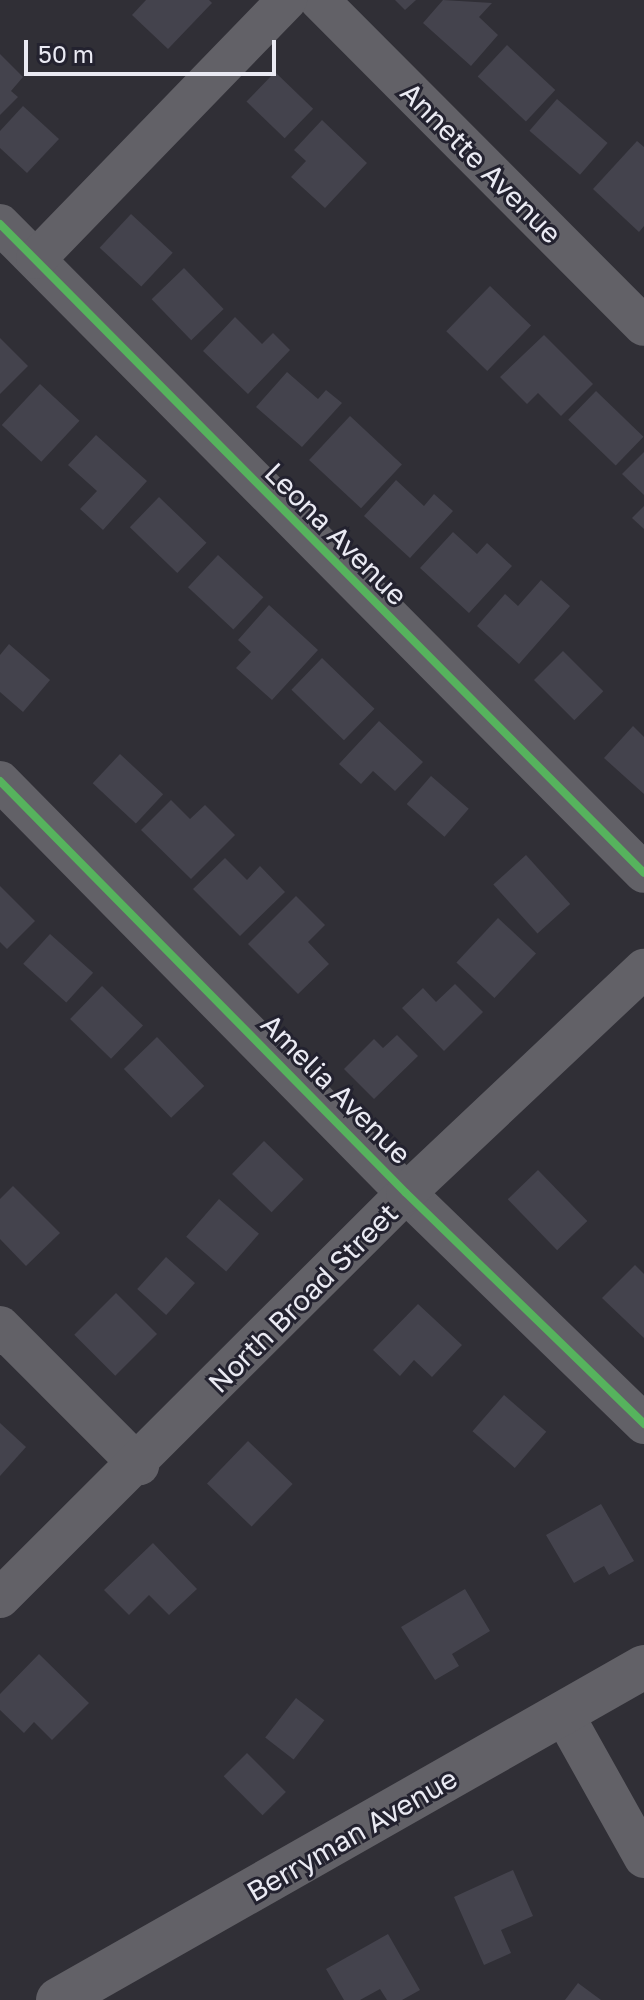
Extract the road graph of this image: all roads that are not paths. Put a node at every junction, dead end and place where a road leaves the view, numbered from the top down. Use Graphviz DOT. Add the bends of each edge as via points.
graph roads {
  1 [pos="287,0"];
  2 [pos="319,0"];
  3 [pos="0,224"];
  4 [pos="36,259"];
  5 [pos="644,326"];
  6 [pos="0,781"];
  7 [pos="644,873"];
  8 [pos="644,969"];
  9 [pos="406,1193"];
  10 [pos="0,1326"];
  11 [pos="644,1424"];
  12 [pos="139,1465"];
  13 [pos="0,1598"];
  14 [pos="644,1667"];
  15 [pos="563,1713"];
  16 [pos="644,1858"];
  17 [pos="58,2000"];
  1 -- 4 [label="street"];
  2 -- 5 [label="street, Annette Avenue"];
  3 -- 4 [label="street, Leona Avenue"];
  4 -- 7 [label="street, Leona Avenue"];
  6 -- 9 [label="street, Amelia Avenue"];
  8 -- 9 [label="street, North Broad Street"];
  9 -- 11 [label="street, Amelia Avenue"];
  9 -- 12 [label="street, North Broad Street"];
  10 -- 12 [label="street"];
  12 -- 13 [label="street, North Broad Street"];
  14 -- 15 [label="street, Berryman Avenue"];
  15 -- 16 [label="street"];
  15 -- 17 [label="street, Berryman Avenue"];
}
